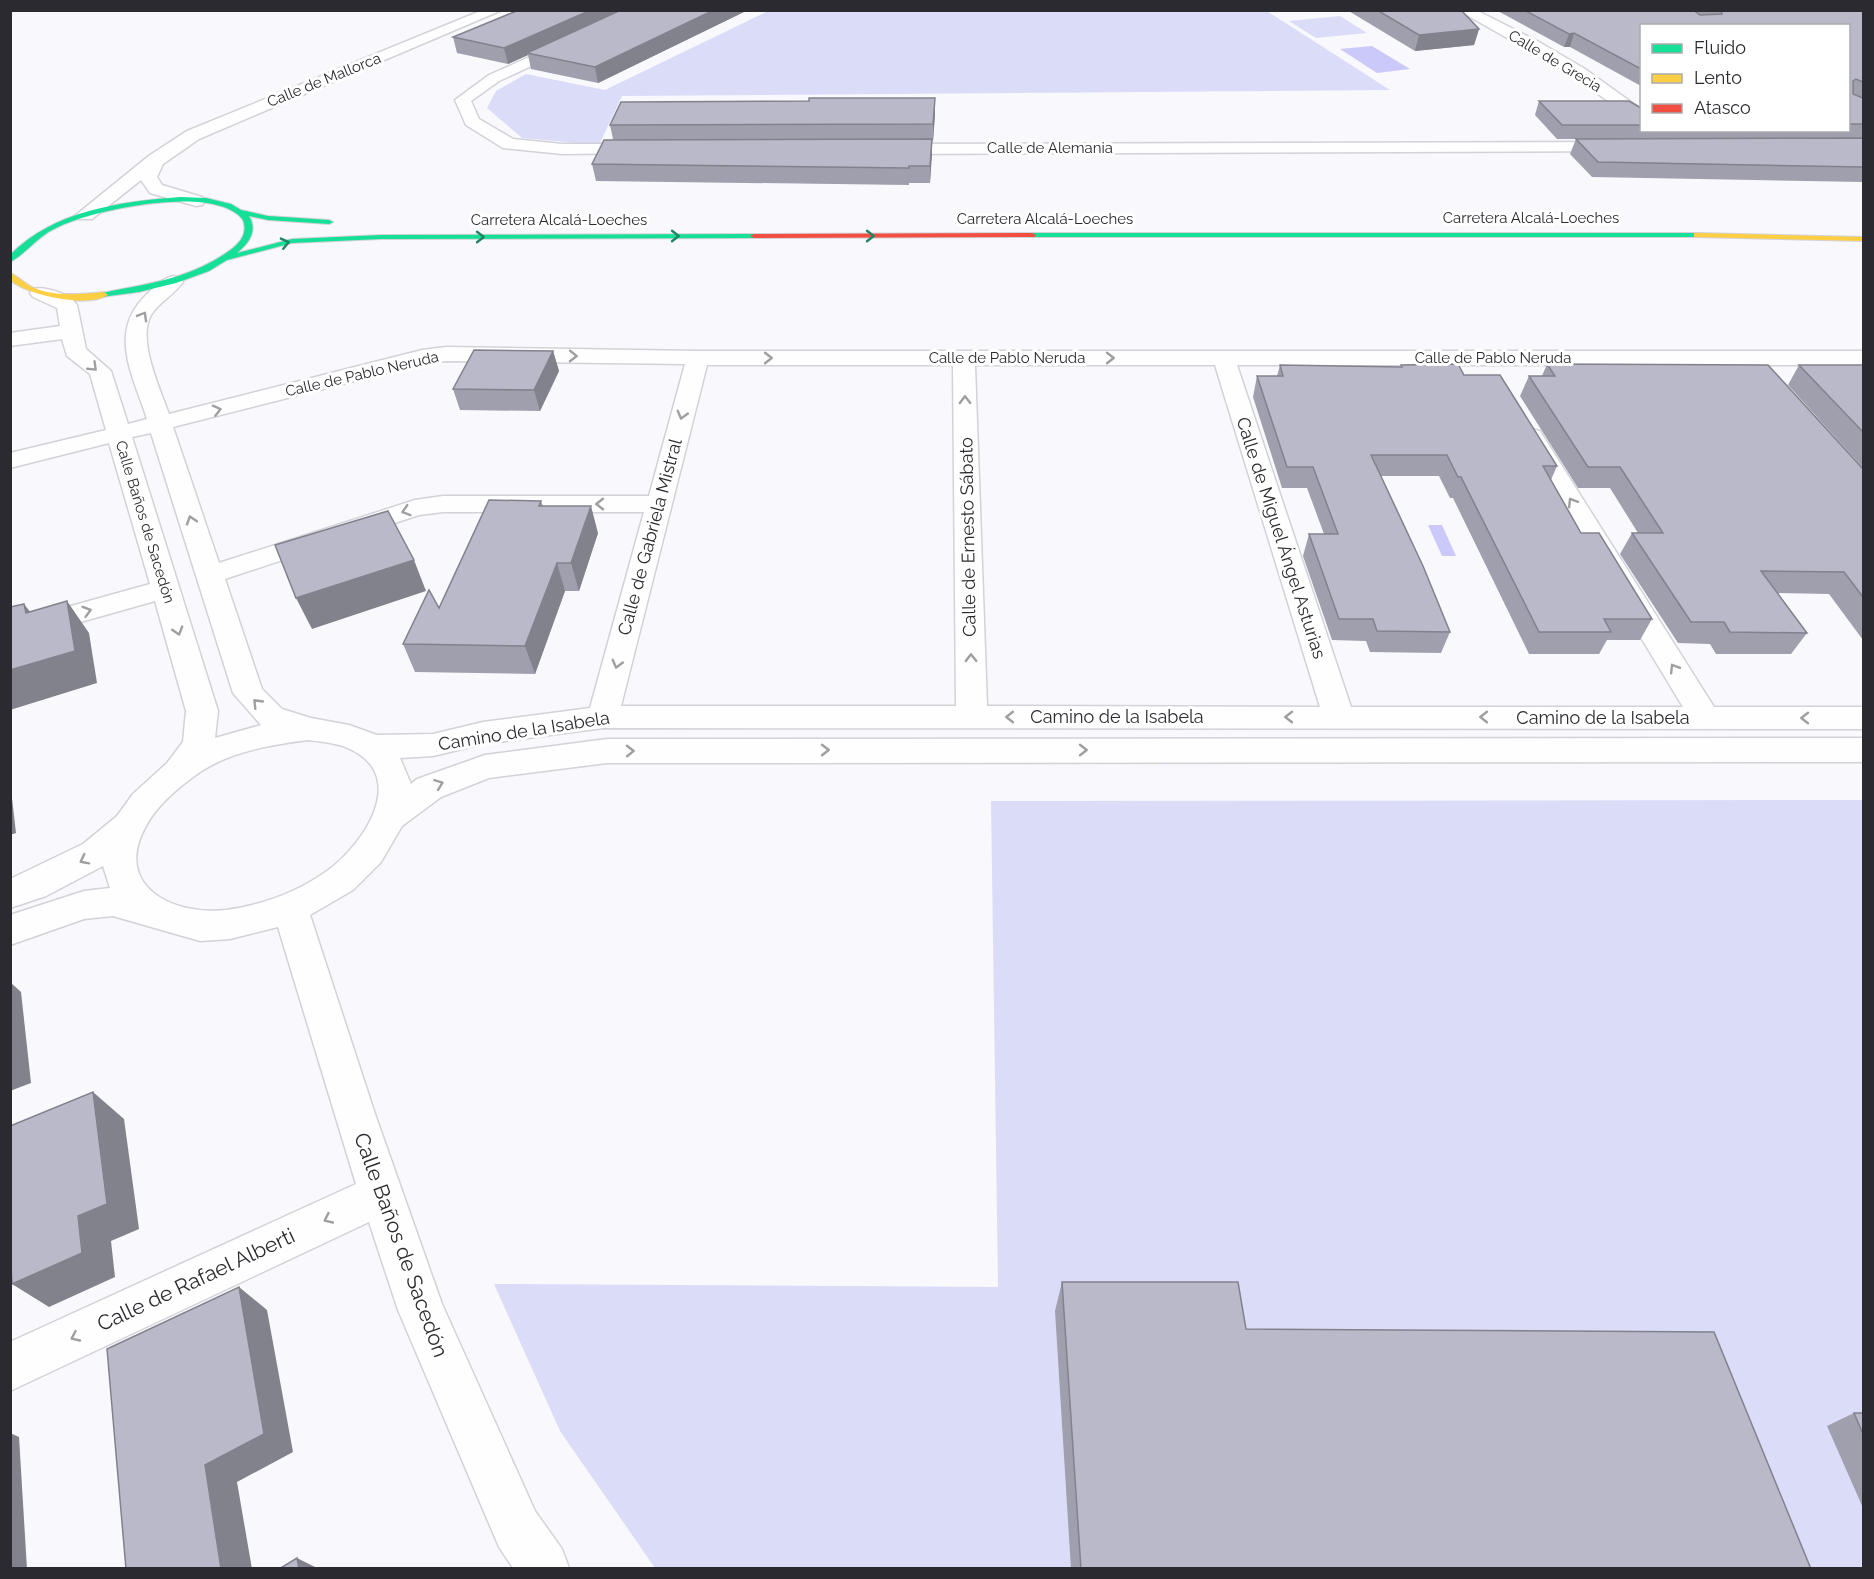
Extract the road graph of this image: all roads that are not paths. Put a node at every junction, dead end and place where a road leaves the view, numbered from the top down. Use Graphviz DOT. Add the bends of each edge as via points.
graph roads {
  1 [pos="496,10"];
  2 [pos="647,10"];
  3 [pos="1464,10"];
  4 [pos="1640,118"];
  5 [pos="1638,147"];
  6 [pos="657,149"];
  7 [pos="871,149"];
  8 [pos="156,159"];
  9 [pos="196,201"];
  10 [pos="240,212"];
  11 [pos="85,214"];
  12 [pos="348,222"];
  13 [pos="1840,224"];
  14 [pos="1863,225"];
  15 [pos="38,234"];
  16 [pos="1863,239"];
  17 [pos="10,240"];
  18 [pos="228,258"];
  19 [pos="10,260"];
  20 [pos="10,275"];
  21 [pos="173,282"];
  22 [pos="40,293"];
  23 [pos="72,331"];
  24 [pos="10,340"];
  25 [pos="1747,357"];
  26 [pos="698,358"];
  27 [pos="964,358"];
  28 [pos="1863,358"];
  29 [pos="1224,359"];
  30 [pos="1770,384"];
  31 [pos="1520,418"];
  32 [pos="160,425"];
  33 [pos="119,435"];
  34 [pos="10,462"];
  35 [pos="658,504"];
  36 [pos="209,575"];
  37 [pos="165,589"];
  38 [pos="10,633"];
  39 [pos="603,717"];
  40 [pos="972,717"];
  41 [pos="1339,717"];
  42 [pos="1705,718"];
  43 [pos="1863,718"];
  44 [pos="308,729"];
  45 [pos="372,747"];
  46 [pos="1863,750"];
  47 [pos="178,772"];
  48 [pos="391,817"];
  49 [pos="130,824"];
  50 [pos="10,894"];
  51 [pos="290,908"];
  52 [pos="145,909"];
  53 [pos="10,930"];
  54 [pos="381,1194"];
  55 [pos="10,1367"];
  56 [pos="543,1569"];
  1 -- 8 [label="street, Calle de Mallorca" via="193,135"];
  2 -- 6 [label="street" via="494,78 463,100 472,122 509,144 562,149"];
  3 -- 4 [label="street, Calle de Grecia" via="1580,74"];
  5 -- 7 [label="street, Calle de Alemania"];
  8 -- 9 [label="street" via="148,177 156,189"];
  8 -- 11 [label="street, Calle de Mallorca"];
  9 -- 10 [label="main road" via="222,204"];
  9 -- 11 [label="main road" via="123,205"];
  10 -- 12 [label="main road" via="268,218"];
  10 -- 18 [label="main road" via="249,221 250,232 243,245"];
  11 -- 15 [label="main road"];
  13 -- 14 [label="main road"];
  15 -- 17 [label="main road"];
  15 -- 19 [label="main road"];
  18 -- 16 [label="main road, Carretera Alcalá-Loeches, one-way" via="292,241 381,237 1644,234"];
  18 -- 21 [label="main road"];
  20 -- 22 [label="main road" via="19,285"];
  21 -- 22 [label="main road" via="102,296"];
  32 -- 21 [label="street, one-way" via="139,359 136,329 154,298"];
  22 -- 23 [label="street, Calle Baños de Sacedón" via="67,305"];
  23 -- 24 [label="street"];
  23 -- 33 [label="street, Calle Baños de Sacedón, one-way" via="75,351 100,371"];
  25 -- 28 [label="street, Calle de Pablo Neruda"];
  25 -- 29 [label="street, Calle de Pablo Neruda" via="1489,368"];
  25 -- 30 [label="street"];
  26 -- 27 [label="street, Calle de Pablo Neruda, one-way"];
  32 -- 26 [label="street, Calle de Pablo Neruda, one-way" via="446,354"];
  26 -- 35 [label="street, Calle de Gabriela Mistral, one-way"];
  27 -- 29 [label="street, Calle de Pablo Neruda, one-way"];
  40 -- 27 [label="street, Calle de Ernesto Sábato, one-way"];
  29 -- 41 [label="street, Calle de Miguel Ángel Asturias"];
  42 -- 31 [label="street, one-way"];
  32 -- 33 [label="street, Calle de Pablo Neruda"];
  36 -- 32 [label="street, one-way"];
  33 -- 34 [label="street, Calle de Pablo Neruda"];
  33 -- 37 [label="street, Calle Baños de Sacedón"];
  35 -- 36 [label="street, one-way" via="443,504 415,508"];
  35 -- 39 [label="street, Calle de Gabriela Mistral, one-way"];
  44 -- 36 [label="street, one-way" via="271,717 248,693"];
  38 -- 37 [label="street, one-way"];
  37 -- 47 [label="street, Calle Baños de Sacedón, one-way" via="202,711 199,745"];
  39 -- 40 [label="street, Camino de la Isabela"];
  39 -- 45 [label="street, Camino de la Isabela" via="483,733 433,745"];
  41 -- 40 [label="street, Camino de la Isabela, one-way"];
  42 -- 41 [label="street, Camino de la Isabela, one-way"];
  43 -- 42 [label="street, Camino de la Isabela, one-way"];
  44 -- 45 [label="street" via="344,734"];
  44 -- 47 [label="street" via="264,734 230,745"];
  45 -- 48 [label="street" via="392,774 396,790"];
  48 -- 46 [label="street, Camino de la Isabela, one-way" via="429,788 484,767 607,751"];
  47 -- 49 [label="street" via="150,797"];
  48 -- 51 [label="street" via="372,850 340,880"];
  49 -- 50 [label="street, one-way" via="95,854"];
  49 -- 52 [label="street" via="120,856 124,886"];
  51 -- 52 [label="street" via="255,920 212,926 175,922"];
  51 -- 54 [label="street, Calle Baños de Sacedón"];
  52 -- 53 [label="street" via="113,902 84,905"];
  54 -- 55 [label="street, Calle de Rafael Alberti, one-way"];
  54 -- 56 [label="street, Calle Baños de Sacedón" via="421,1310 517,1529"];
}
